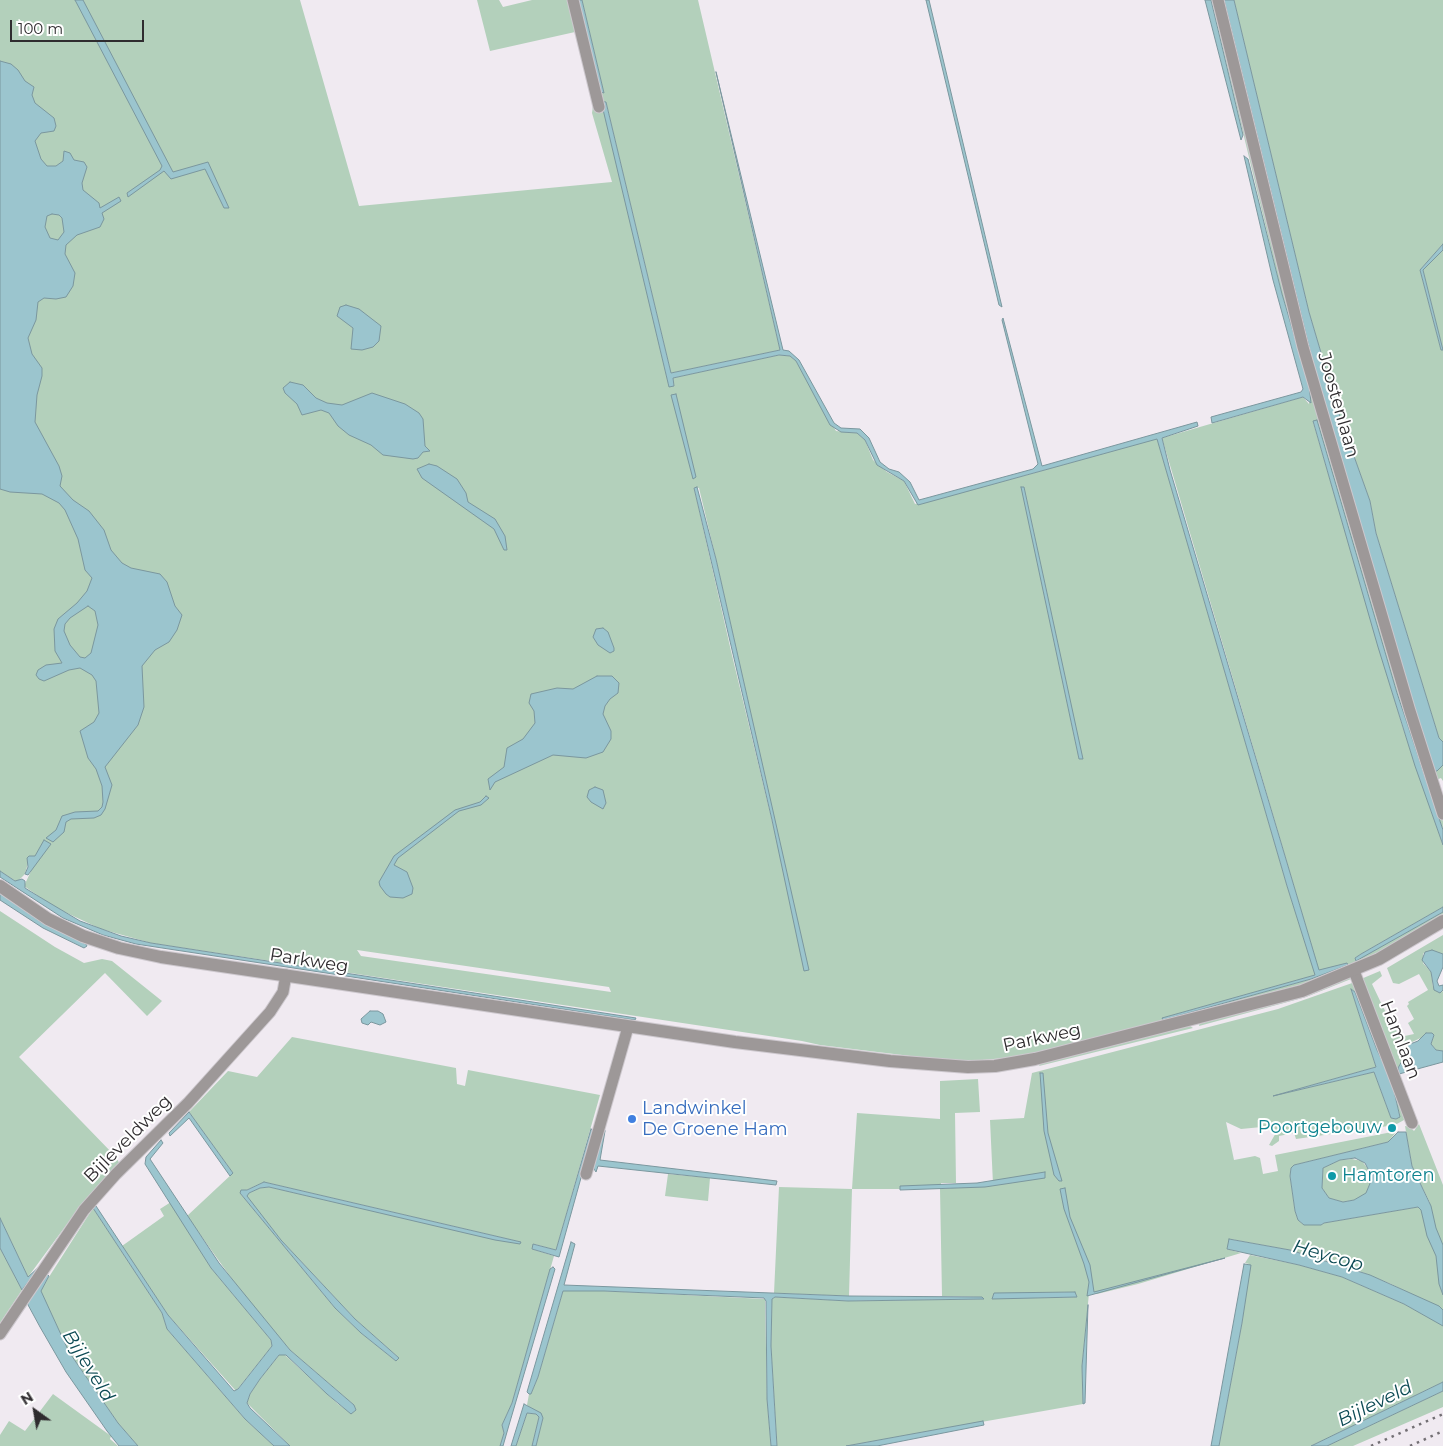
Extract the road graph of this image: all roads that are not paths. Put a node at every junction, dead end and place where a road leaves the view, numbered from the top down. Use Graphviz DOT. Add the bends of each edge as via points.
graph roads {
  1 [pos="573,0"];
  2 [pos="1218,0"];
  3 [pos="599,107"];
  4 [pos="1443,814"];
  5 [pos="0,886"];
  6 [pos="1443,921"];
  7 [pos="1354,971"];
  8 [pos="286,975"];
  9 [pos="628,1027"];
  10 [pos="1412,1123"];
  11 [pos="586,1174"];
  12 [pos="0,1334"];
  1 -- 3 [label="street"];
  2 -- 4 [label="street, Joostenlaan" via="1303,347"];
  5 -- 8 [label="street, Parkweg" via="48,919 83,936 119,948"];
  6 -- 7 [label="street, Parkweg"];
  7 -- 9 [label="street, Parkweg" via="1302,991 1243,1007 995,1066 890,1061"];
  7 -- 10 [label="street, Hamlaan"];
  8 -- 9 [label="street, Parkweg"];
  8 -- 12 [label="street, Bijleveldweg" via="282,992 270,1012 188,1103 90,1202"];
  9 -- 11 [label="street"];
}
